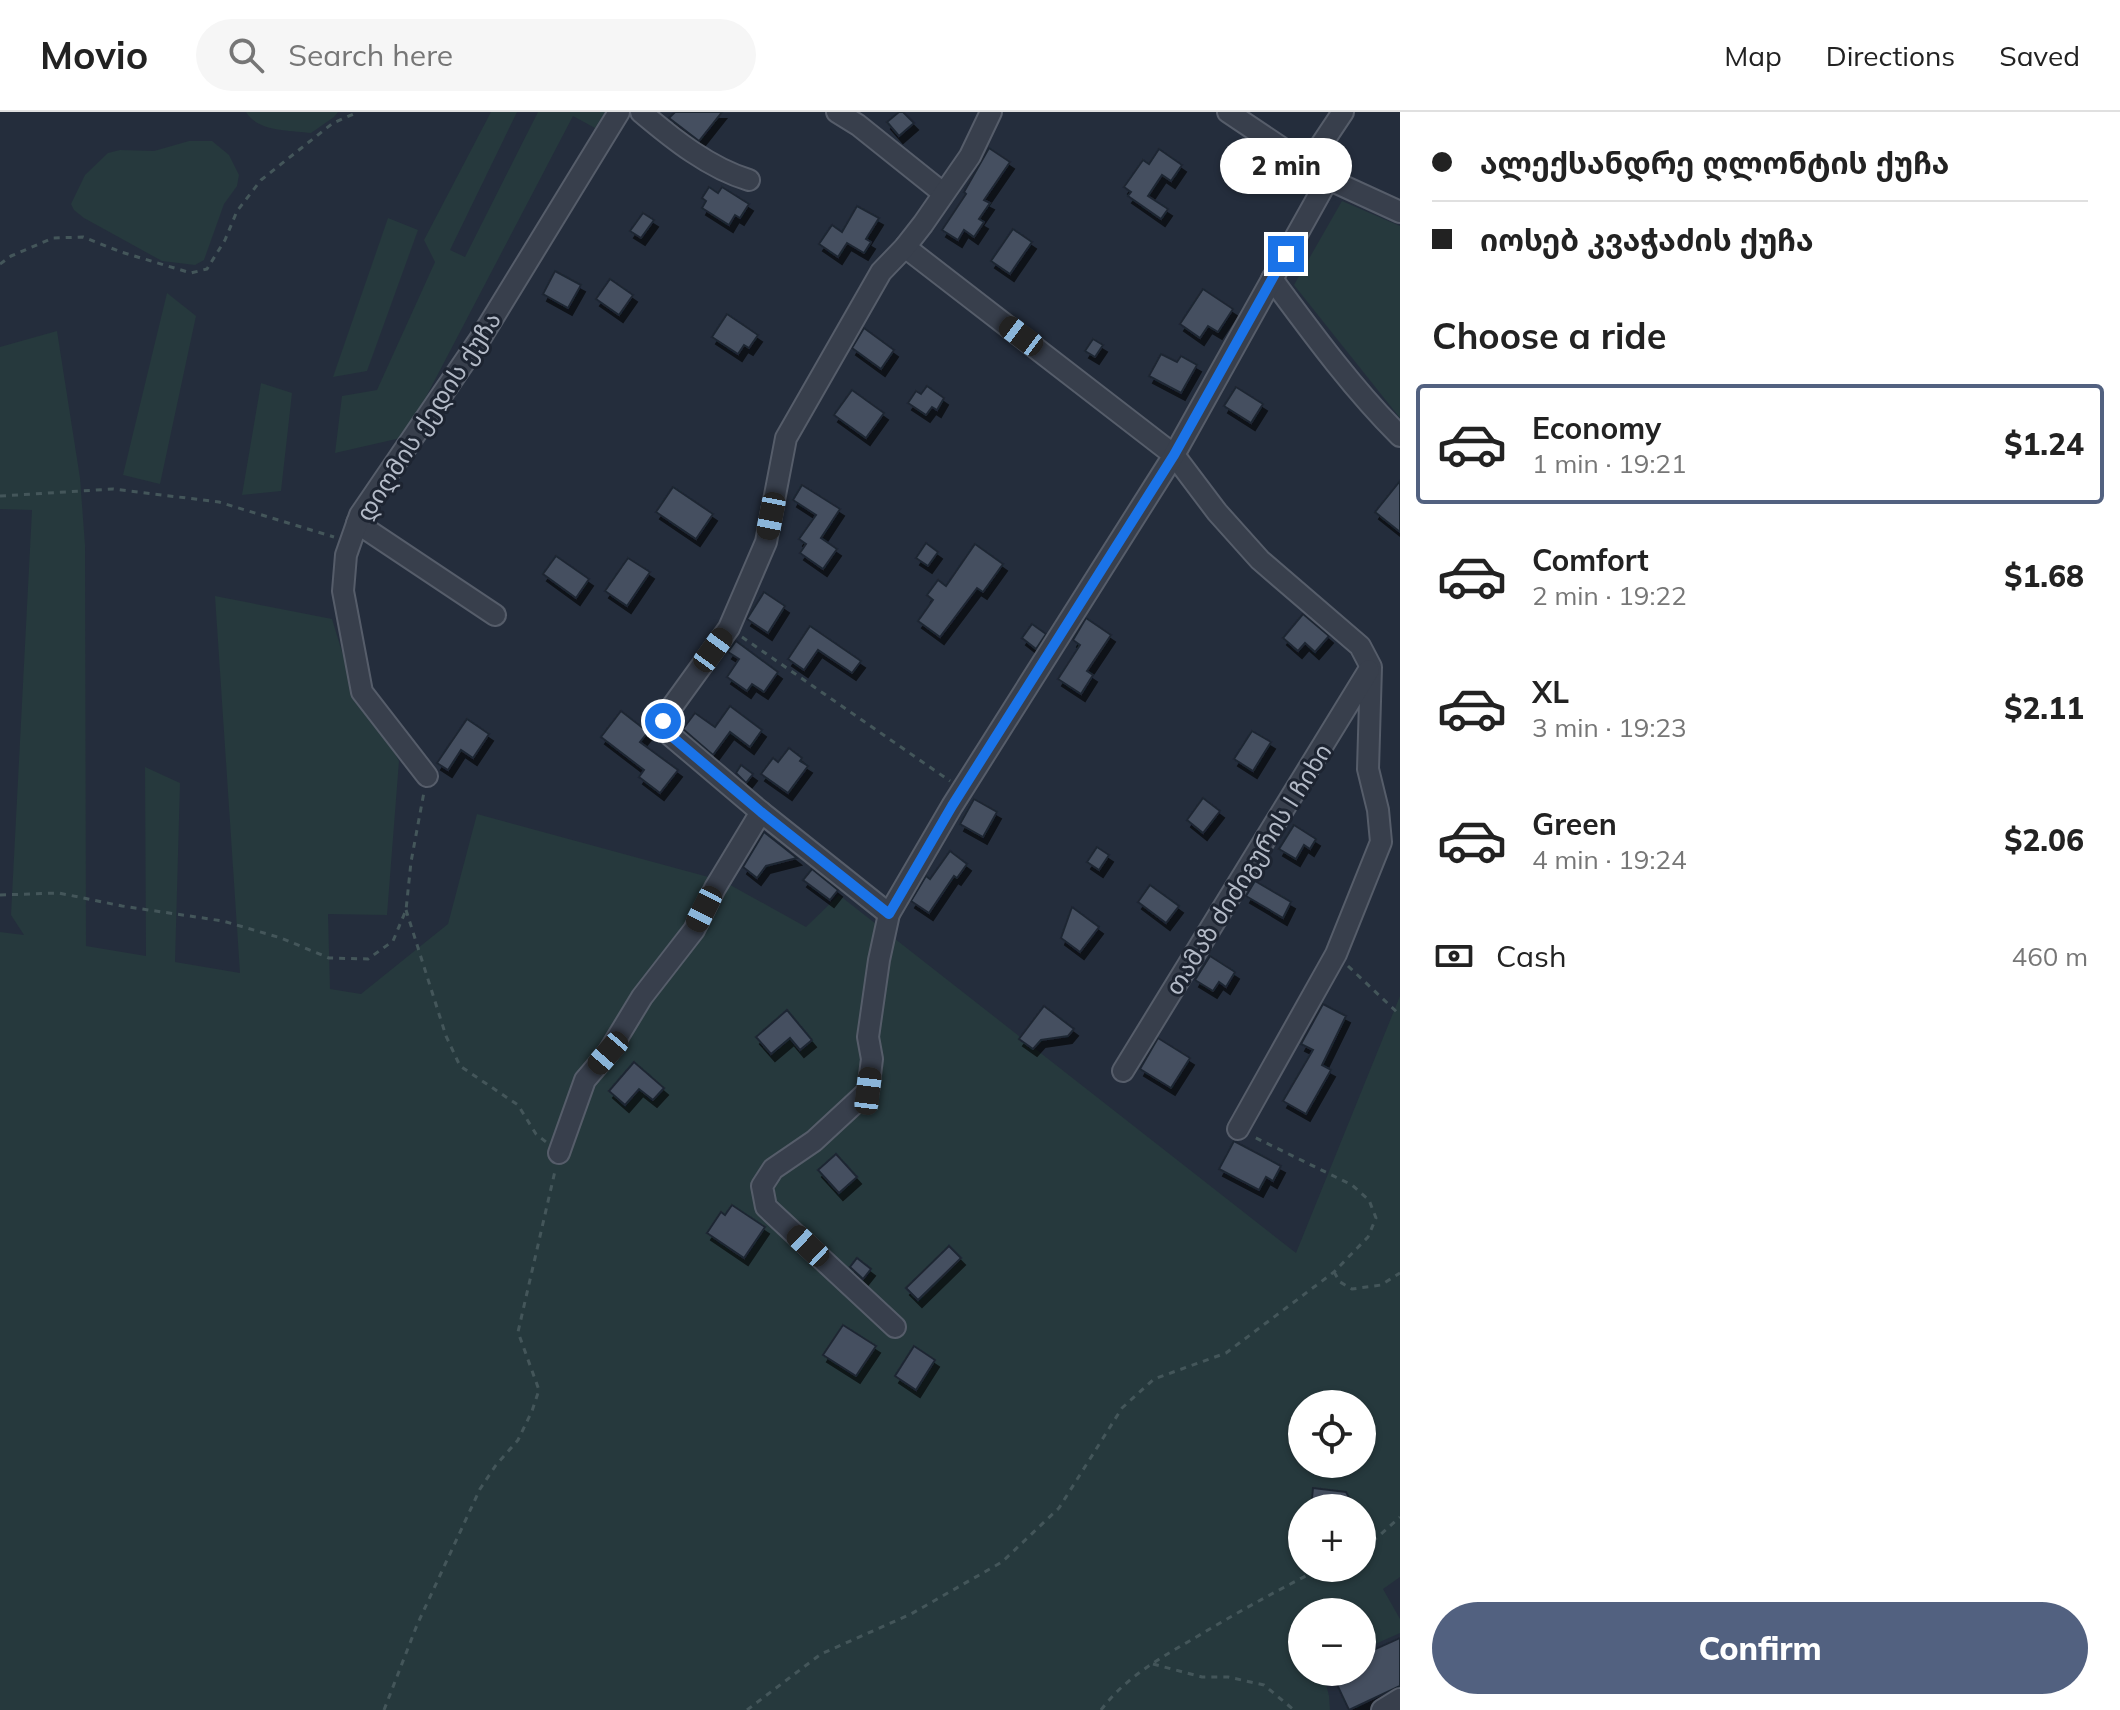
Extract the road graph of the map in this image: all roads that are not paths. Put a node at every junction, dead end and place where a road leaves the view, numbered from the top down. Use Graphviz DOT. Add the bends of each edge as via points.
graph roads {
  1 [pos="619,112"];
  2 [pos="641,112"];
  3 [pos="837,112"];
  4 [pos="991,112"];
  5 [pos="1228,112"];
  6 [pos="1343,112"];
  7 [pos="1307,166"];
  8 [pos="1328,179"];
  9 [pos="749,180"];
  10 [pos="943,193"];
  11 [pos="1400,212"];
  12 [pos="905,247"];
  13 [pos="1272,279"];
  14 [pos="1400,436"];
  15 [pos="1174,455"];
  16 [pos="354,532"];
  17 [pos="495,615"];
  18 [pos="1371,667"];
  19 [pos="427,776"];
  20 [pos="761,812"];
  21 [pos="889,914"];
  22 [pos="1123,1071"];
  23 [pos="1238,1129"];
  24 [pos="559,1153"];
  25 [pos="895,1327"];
  26 [pos="1400,1699"];
  27 [pos="1382,1710"];
  1 -- 16 [label="street, დიღმის ქედის ქუჩა"];
  2 -- 9 [label="street" via="715,166"];
  3 -- 10 [label="street"];
  4 -- 10 [label="street" via="970,156"];
  5 -- 7 [label="street"];
  6 -- 7 [label="street"];
  7 -- 8 [label="street"];
  8 -- 11 [label="street"];
  8 -- 13 [label="street"];
  10 -- 12 [label="street"];
  12 -- 15 [label="street"];
  12 -- 20 [label="street" via="881,272 786,438 766,542 729,628 663,721"];
  13 -- 14 [label="street" via="1322,347"];
  13 -- 15 [label="street"];
  15 -- 18 [label="street" via="1260,560 1360,646"];
  15 -- 21 [label="street"];
  16 -- 17 [label="street"];
  16 -- 19 [label="street, დიღმის ქედის ქუჩა" via="343,591 362,692"];
  18 -- 22 [label="street, თამაზ ძიძიგურის I ჩიხი"];
  18 -- 23 [label="street" via="1368,769 1381,842 1336,954"];
  20 -- 21 [label="street"];
  20 -- 24 [label="street" via="694,930 585,1080"];
  21 -- 25 [label="street" via="868,1037 868,1091 814,1141 773,1169 762,1186 766,1207"];
  26 -- 27 [label="street"];
}
